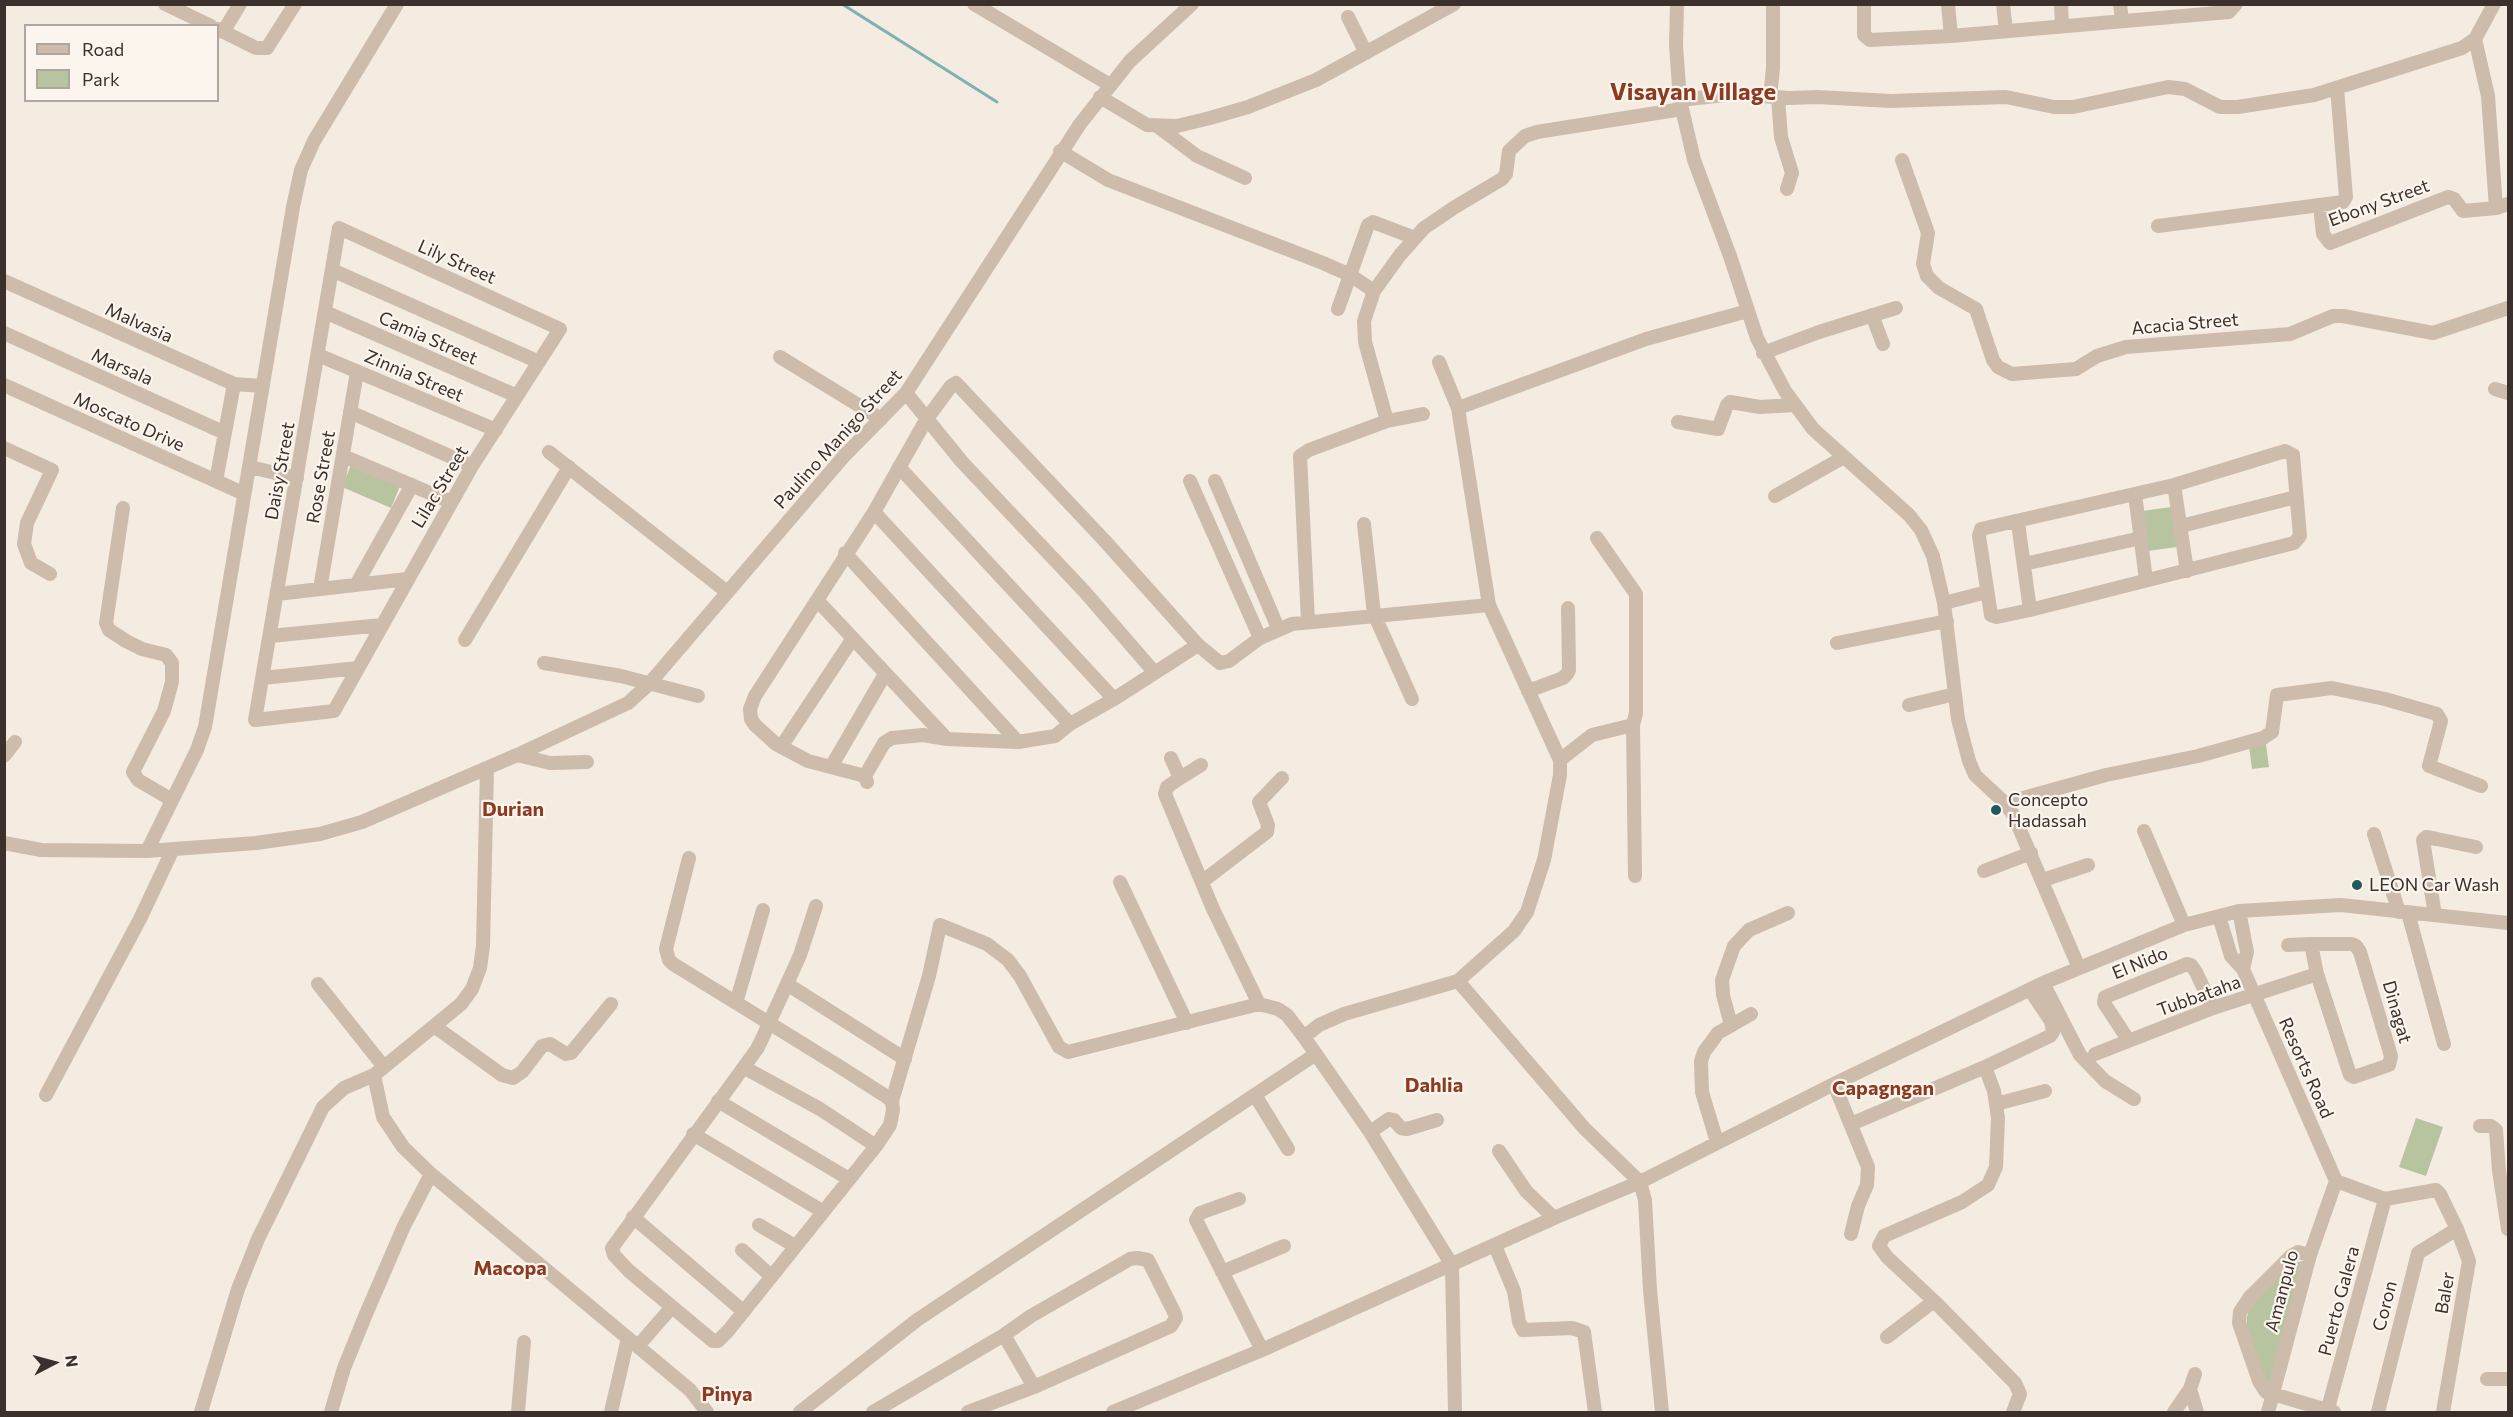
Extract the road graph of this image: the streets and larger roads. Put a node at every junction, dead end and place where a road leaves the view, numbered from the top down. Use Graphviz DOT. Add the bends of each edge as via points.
graph roads {
  1 [pos="165,4"];
  2 [pos="240,4"];
  3 [pos="295,4"];
  4 [pos="397,4"];
  5 [pos="974,4"];
  6 [pos="1192,4"];
  7 [pos="1454,4"];
  8 [pos="1677,4"];
  9 [pos="1773,4"];
  10 [pos="1864,4"];
  11 [pos="1948,4"];
  12 [pos="2003,4"];
  13 [pos="2061,4"];
  14 [pos="2120,4"];
  15 [pos="2236,4"];
  16 [pos="2494,4"];
  17 [pos="188,9"];
  18 [pos="2176,10"];
  19 [pos="1348,17"];
  20 [pos="2122,21"];
  21 [pos="210,24"];
  22 [pos="2062,26"];
  23 [pos="219,27"];
  24 [pos="219,30"];
  25 [pos="2006,31"];
  26 [pos="1951,36"];
  27 [pos="2475,39"];
  28 [pos="1366,53"];
  29 [pos="1110,85"];
  30 [pos="2337,88"];
  31 [pos="1100,97"];
  32 [pos="1774,97"];
  33 [pos="1681,105"];
  34 [pos="1156,126"];
  35 [pos="1060,151"];
  36 [pos="1902,160"];
  37 [pos="1245,178"];
  38 [pos="1787,189"];
  39 [pos="2319,205"];
  40 [pos="2502,206"];
  41 [pos="2158,226"];
  42 [pos="339,228"];
  43 [pos="1415,238"];
  44 [pos="332,270"];
  45 [pos="1350,275"];
  46 [pos="4,281"];
  47 [pos="1374,291"];
  48 [pos="1896,308"];
  49 [pos="2508,308"];
  50 [pos="1338,309"];
  51 [pos="1748,311"];
  52 [pos="325,312"];
  53 [pos="1872,315"];
  54 [pos="560,329"];
  55 [pos="4,333"];
  56 [pos="1883,344"];
  57 [pos="1763,353"];
  58 [pos="318,355"];
  59 [pos="780,357"];
  60 [pos="539,362"];
  61 [pos="1439,362"];
  62 [pos="357,372"];
  63 [pos="234,384"];
  64 [pos="4,385"];
  65 [pos="263,386"];
  66 [pos="906,393"];
  67 [pos="517,396"];
  68 [pos="1795,405"];
  69 [pos="1458,408"];
  70 [pos="350,412"];
  71 [pos="1423,414"];
  72 [pos="881,419"];
  73 [pos="926,420"];
  74 [pos="1387,421"];
  75 [pos="1678,422"];
  76 [pos="496,430"];
  77 [pos="225,433"];
  78 [pos="4,448"];
  79 [pos="549,452"];
  80 [pos="343,456"];
  81 [pos="1844,457"];
  82 [pos="472,466"];
  83 [pos="250,467"];
  84 [pos="899,467"];
  85 [pos="569,468"];
  86 [pos="297,478"];
  87 [pos="216,481"];
  88 [pos="1190,481"];
  89 [pos="1215,481"];
  90 [pos="412,485"];
  91 [pos="2174,485"];
  92 [pos="238,491"];
  93 [pos="2135,494"];
  94 [pos="1775,496"];
  95 [pos="2296,497"];
  96 [pos="451,502"];
  97 [pos="123,508"];
  98 [pos="874,512"];
  99 [pos="2018,523"];
  100 [pos="1364,524"];
  101 [pos="2181,526"];
  102 [pos="1597,538"];
  103 [pos="2140,538"];
  104 [pos="845,553"];
  105 [pos="2024,564"];
  106 [pos="2187,571"];
  107 [pos="50,574"];
  108 [pos="407,579"];
  109 [pos="2146,580"];
  110 [pos="356,585"];
  111 [pos="320,589"];
  112 [pos="727,592"];
  113 [pos="1987,592"];
  114 [pos="277,594"];
  115 [pos="817,600"];
  116 [pos="1944,603"];
  117 [pos="1489,605"];
  118 [pos="1568,608"];
  119 [pos="2030,610"];
  120 [pos="1374,614"];
  121 [pos="1308,621"];
  122 [pos="1947,621"];
  123 [pos="382,625"];
  124 [pos="1278,628"];
  125 [pos="270,636"];
  126 [pos="853,638"];
  127 [pos="1260,638"];
  128 [pos="465,640"];
  129 [pos="1837,643"];
  130 [pos="1198,645"];
  131 [pos="544,663"];
  132 [pos="358,668"];
  133 [pos="1155,673"];
  134 [pos="885,674"];
  135 [pos="262,678"];
  136 [pos="649,684"];
  137 [pos="1528,691"];
  138 [pos="1955,694"];
  139 [pos="698,696"];
  140 [pos="1114,699"];
  141 [pos="1412,699"];
  142 [pos="1909,705"];
  143 [pos="255,720"];
  144 [pos="1070,724"];
  145 [pos="1633,726"];
  146 [pos="947,739"];
  147 [pos="15,742"];
  148 [pos="1018,742"];
  149 [pos="781,747"];
  150 [pos="517,755"];
  151 [pos="4,756"];
  152 [pos="1171,758"];
  153 [pos="1560,760"];
  154 [pos="587,762"];
  155 [pos="1201,765"];
  156 [pos="831,766"];
  157 [pos="487,768"];
  158 [pos="1180,778"];
  159 [pos="1282,778"];
  160 [pos="2481,786"];
  161 [pos="172,800"];
  162 [pos="2005,803"];
  163 [pos="2144,831"];
  164 [pos="2374,834"];
  165 [pos="4,843"];
  166 [pos="2476,847"];
  167 [pos="173,849"];
  168 [pos="147,851"];
  169 [pos="2031,853"];
  170 [pos="689,858"];
  171 [pos="2088,865"];
  172 [pos="1984,871"];
  173 [pos="1635,876"];
  174 [pos="1203,880"];
  175 [pos="2043,880"];
  176 [pos="1120,882"];
  177 [pos="816,906"];
  178 [pos="763,910"];
  179 [pos="2239,911"];
  180 [pos="2403,912"];
  181 [pos="1788,913"];
  182 [pos="2435,915"];
  183 [pos="2219,916"];
  184 [pos="2508,924"];
  185 [pos="2184,925"];
  186 [pos="2311,944"];
  187 [pos="2288,945"];
  188 [pos="2079,968"];
  189 [pos="2243,969"];
  190 [pos="2317,974"];
  191 [pos="1458,981"];
  192 [pos="2043,983"];
  193 [pos="318,984"];
  194 [pos="787,984"];
  195 [pos="2030,990"];
  196 [pos="2253,995"];
  197 [pos="736,1003"];
  198 [pos="611,1004"];
  199 [pos="1259,1004"];
  200 [pos="2213,1008"];
  201 [pos="1751,1014"];
  202 [pos="769,1023"];
  203 [pos="1187,1023"];
  204 [pos="1731,1024"];
  205 [pos="434,1026"];
  206 [pos="1304,1037"];
  207 [pos="2129,1041"];
  208 [pos="2444,1044"];
  209 [pos="1316,1054"];
  210 [pos="2095,1054"];
  211 [pos="905,1059"];
  212 [pos="1985,1067"];
  213 [pos="745,1068"];
  214 [pos="379,1071"];
  215 [pos="1834,1084"];
  216 [pos="2045,1091"];
  217 [pos="46,1095"];
  218 [pos="1255,1095"];
  219 [pos="2134,1099"];
  220 [pos="718,1101"];
  221 [pos="892,1101"];
  222 [pos="1996,1104"];
  223 [pos="1437,1120"];
  224 [pos="1851,1124"];
  225 [pos="2480,1126"];
  226 [pos="1370,1132"];
  227 [pos="693,1134"];
  228 [pos="2503,1138"];
  229 [pos="1717,1142"];
  230 [pos="876,1146"];
  231 [pos="1288,1149"];
  232 [pos="1499,1151"];
  233 [pos="432,1174"];
  234 [pos="849,1179"];
  235 [pos="2336,1181"];
  236 [pos="1640,1182"];
  237 [pos="1239,1199"];
  238 [pos="2385,1199"];
  239 [pos="822,1211"];
  240 [pos="633,1217"];
  241 [pos="1554,1218"];
  242 [pos="759,1225"];
  243 [pos="2457,1229"];
  244 [pos="2508,1229"];
  245 [pos="1851,1234"];
  246 [pos="795,1246"];
  247 [pos="1284,1246"];
  248 [pos="1495,1246"];
  249 [pos="742,1250"];
  250 [pos="2310,1254"];
  251 [pos="1452,1265"];
  252 [pos="1222,1272"];
  253 [pos="771,1276"];
  254 [pos="1934,1301"];
  255 [pos="671,1308"];
  256 [pos="743,1311"];
  257 [pos="1004,1335"];
  258 [pos="1887,1337"];
  259 [pos="524,1342"];
  260 [pos="633,1342"];
  261 [pos="1263,1350"];
  262 [pos="2195,1374"];
  263 [pos="2487,1379"];
  264 [pos="2508,1379"];
  265 [pos="1034,1388"];
  266 [pos="2190,1389"];
  267 [pos="2272,1395"];
  268 [pos="2330,1412"];
  269 [pos="201,1413"];
  270 [pos="331,1413"];
  271 [pos="518,1413"];
  272 [pos="611,1413"];
  273 [pos="707,1413"];
  274 [pos="800,1413"];
  275 [pos="873,1413"];
  276 [pos="968,1413"];
  277 [pos="1113,1413"];
  278 [pos="1455,1413"];
  279 [pos="1595,1413"];
  280 [pos="1662,1413"];
  281 [pos="2013,1413"];
  282 [pos="2174,1413"];
  283 [pos="2197,1413"];
  284 [pos="2268,1413"];
  285 [pos="2378,1413"];
  286 [pos="2443,1413"];
  1 -- 17 [label="street"];
  2 -- 23 [label="street"];
  3 -- 24 [label="street" via="267,48 256,48"];
  4 -- 65 [label="street" via="314,141 302,170"];
  5 -- 29 [label="street"];
  6 -- 29 [label="street, Paulino Manigo Street" via="1151,40"];
  7 -- 28 [label="street"];
  8 -- 33 [label="street"];
  9 -- 32 [label="street"];
  10 -- 26 [label="street" via="1867,39"];
  11 -- 26 [label="street"];
  12 -- 25 [label="street"];
  13 -- 22 [label="street"];
  14 -- 20 [label="street"];
  15 -- 18 [label="street" via="2229,12"];
  16 -- 27 [label="street"];
  17 -- 21 [label="street"];
  18 -- 20 [label="street"];
  19 -- 28 [label="street"];
  20 -- 22 [label="street"];
  22 -- 25 [label="street"];
  25 -- 26 [label="street"];
  27 -- 30 [label="street" via="2456,50"];
  27 -- 40 [label="street" via="2488,96"];
  28 -- 34 [label="street" via="1316,80 1248,107 1177,126"];
  29 -- 31 [label="street, Paulino Manigo Street"];
  30 -- 32 [label="street" via="2230,108 2220,107 2186,88 2168,87 2073,107 2006,97 1891,101"];
  30 -- 39 [label="street" via="2346,197 2341,203"];
  31 -- 34 [label="street" via="1136,120"];
  31 -- 35 [label="street, Paulino Manigo Street"];
  32 -- 33 [label="street" via="1734,94"];
  32 -- 38 [label="street" via="1792,173"];
  33 -- 43 [label="street" via="1525,136 1509,151 1502,179 1424,228"];
  33 -- 51 [label="street" via="1699,178"];
  34 -- 37 [label="street" via="1197,156"];
  35 -- 45 [label="street" via="1108,180"];
  35 -- 66 [label="street, Paulino Manigo Street"];
  36 -- 49 [label="street, Acacia Street" via="1928,233 1923,264 1928,276 1939,288 1976,309 1993,360 2012,374 2076,369 2097,356 2126,347 2290,334 2332,316 2433,333"];
  39 -- 40 [label="street, Ebony Street" via="2323,234 2330,243 2448,197 2463,211"];
  39 -- 41 [label="street"];
  42 -- 44 [label="street, Daisy Street"];
  42 -- 54 [label="street, Lily Street"];
  43 -- 45 [label="street" via="1373,222 1368,225"];
  43 -- 47 [label="street"];
  44 -- 52 [label="street, Daisy Street"];
  44 -- 60 [label="street"];
  45 -- 47 [label="street"];
  45 -- 50 [label="street"];
  46 -- 63 [label="street, Malvasia"];
  47 -- 74 [label="street" via="1364,321 1365,342"];
  48 -- 53 [label="street"];
  51 -- 57 [label="street"];
  51 -- 69 [label="street" via="1646,339"];
  52 -- 58 [label="street, Daisy Street"];
  52 -- 67 [label="street, Camia Street"];
  53 -- 56 [label="street"];
  53 -- 57 [label="street"];
  54 -- 60 [label="street, Lilac Street"];
  55 -- 77 [label="street, Marsala"];
  57 -- 68 [label="street"];
  58 -- 62 [label="street, Zinnia Street"];
  58 -- 86 [label="street, Daisy Street"];
  59 -- 72 [label="street"];
  60 -- 67 [label="street, Lilac Street"];
  61 -- 69 [label="street"];
  62 -- 70 [label="street, Rose Street"];
  62 -- 76 [label="street, Zinnia Street"];
  63 -- 65 [label="street, Malvasia"];
  63 -- 77 [label="street"];
  64 -- 87 [label="street, Moscato Drive"];
  65 -- 83 [label="street"];
  66 -- 72 [label="street, Paulino Manigo Street"];
  66 -- 73 [label="street"];
  67 -- 76 [label="street, Lilac Street"];
  68 -- 75 [label="street" via="1760,407 1730,402 1719,429"];
  68 -- 81 [label="street" via="1813,429"];
  69 -- 117 [label="street"];
  70 -- 80 [label="street, Rose Street"];
  70 -- 82 [label="street"];
  71 -- 74 [label="street"];
  72 -- 112 [label="street, Paulino Manigo Street" via="844,456"];
  73 -- 84 [label="street"];
  73 -- 130 [label="street" via="951,386 960,384"];
  73 -- 133 [label="street"];
  74 -- 121 [label="street" via="1300,456"];
  76 -- 82 [label="street, Lilac Street"];
  77 -- 87 [label="street"];
  78 -- 107 [label="street" via="51,470 27,523 24,544 31,563"];
  79 -- 85 [label="street"];
  80 -- 90 [label="street"];
  80 -- 111 [label="street, Rose Street"];
  81 -- 94 [label="street"];
  81 -- 116 [label="street" via="1921,530 1933,556"];
  82 -- 96 [label="street, Lilac Street"];
  83 -- 86 [label="street"];
  83 -- 161 [label="street" via="205,727"];
  84 -- 98 [label="street"];
  84 -- 140 [label="street"];
  85 -- 112 [label="street"];
  85 -- 128 [label="street"];
  86 -- 114 [label="street, Daisy Street"];
  87 -- 92 [label="street, Moscato Drive"];
  88 -- 127 [label="street"];
  89 -- 124 [label="street"];
  90 -- 96 [label="street"];
  90 -- 110 [label="street"];
  91 -- 93 [label="street"];
  91 -- 95 [label="street" via="2288,451 2292,455"];
  91 -- 101 [label="street"];
  93 -- 99 [label="street"];
  93 -- 103 [label="street"];
  95 -- 101 [label="street"];
  95 -- 106 [label="street" via="2300,536 2294,543"];
  96 -- 108 [label="street, Lilac Street"];
  97 -- 161 [label="street" via="106,623 109,630 126,641 166,655 172,663 172,682 164,711 133,772 138,780"];
  98 -- 104 [label="street"];
  98 -- 144 [label="street"];
  99 -- 105 [label="street"];
  99 -- 113 [label="street" via="1979,531"];
  100 -- 120 [label="street"];
  101 -- 106 [label="street"];
  102 -- 145 [label="street" via="1636,594"];
  103 -- 105 [label="street"];
  103 -- 109 [label="street"];
  104 -- 115 [label="street"];
  104 -- 148 [label="street"];
  105 -- 119 [label="street"];
  106 -- 109 [label="street"];
  108 -- 110 [label="street"];
  108 -- 123 [label="street, Lilac Street"];
  109 -- 119 [label="street"];
  110 -- 111 [label="street"];
  111 -- 114 [label="street"];
  112 -- 136 [label="street, Paulino Manigo Street"];
  113 -- 116 [label="street"];
  113 -- 119 [label="street" via="1993,616"];
  114 -- 125 [label="street, Daisy Street"];
  115 -- 126 [label="street"];
  115 -- 149 [label="street" via="750,709 755,725"];
  116 -- 122 [label="street"];
  117 -- 120 [label="street"];
  117 -- 137 [label="street"];
  118 -- 137 [label="street" via="1569,670 1563,678"];
  120 -- 121 [label="street"];
  120 -- 141 [label="street"];
  121 -- 124 [label="street"];
  122 -- 129 [label="street"];
  122 -- 138 [label="street"];
  123 -- 125 [label="street"];
  123 -- 132 [label="street, Lilac Street"];
  124 -- 127 [label="street"];
  125 -- 135 [label="street, Daisy Street"];
  126 -- 134 [label="street"];
  126 -- 149 [label="street"];
  127 -- 130 [label="street" via="1226,663 1216,661"];
  130 -- 133 [label="street"];
  131 -- 136 [label="street"];
  132 -- 135 [label="street"];
  132 -- 143 [label="street, Lilac Street" via="334,711"];
  133 -- 140 [label="street"];
  134 -- 146 [label="street"];
  134 -- 156 [label="street"];
  135 -- 143 [label="street, Daisy Street"];
  136 -- 139 [label="street"];
  136 -- 150 [label="street, Paulino Manigo Street" via="616,710"];
  137 -- 153 [label="street"];
  138 -- 142 [label="street"];
  138 -- 162 [label="street" via="1975,775"];
  140 -- 144 [label="street"];
  144 -- 148 [label="street" via="1055,736"];
  145 -- 153 [label="street" via="1592,735"];
  145 -- 173 [label="street"];
  146 -- 148 [label="street"];
  146 -- 156 [label="street" via="923,735 892,738 884,742 866,779"];
  147 -- 151 [label="street"];
  149 -- 156 [label="street" via="808,761"];
  150 -- 154 [label="street" via="550,763"];
  150 -- 157 [label="street, Paulino Manigo Street"];
  152 -- 158 [label="street"];
  153 -- 191 [label="street" via="1544,860 1527,912 1514,931"];
  155 -- 158 [label="street"];
  157 -- 167 [label="street, Paulino Manigo Street" via="342,829 286,840"];
  157 -- 205 [label="street" via="480,968 461,1004"];
  158 -- 174 [label="street" via="1166,788 1166,794"];
  159 -- 174 [label="street" via="1259,802 1268,832"];
  160 -- 162 [label="street" via="2429,766 2441,721 2437,714 2332,688 2277,695 2272,732 2263,738"];
  161 -- 168 [label="street"];
  162 -- 169 [label="street"];
  163 -- 185 [label="street"];
  164 -- 180 [label="street"];
  165 -- 168 [label="street, Paulino Manigo Street" via="41,850"];
  166 -- 182 [label="street" via="2437,838 2423,840"];
  167 -- 168 [label="street, Paulino Manigo Street"];
  167 -- 217 [label="street"];
  169 -- 172 [label="street"];
  169 -- 175 [label="street"];
  170 -- 197 [label="street" via="667,956 673,964"];
  171 -- 175 [label="street"];
  174 -- 199 [label="street"];
  175 -- 188 [label="street"];
  176 -- 203 [label="street"];
  177 -- 194 [label="street"];
  178 -- 197 [label="street"];
  179 -- 180 [label="street" via="2341,905"];
  179 -- 183 [label="street"];
  179 -- 189 [label="street, Resorts Road" via="2247,952"];
  180 -- 182 [label="street"];
  180 -- 208 [label="street"];
  181 -- 204 [label="street" via="1749,930 1734,946 1722,980"];
  182 -- 184 [label="street"];
  183 -- 185 [label="street"];
  183 -- 189 [label="street, Resorts Road" via="2231,956"];
  185 -- 188 [label="street"];
  186 -- 187 [label="street, Dinagat"];
  186 -- 190 [label="street, Dinagat"];
  186 -- 190 [label="street, Dinagat" via="2352,944 2360,952 2391,1056 2389,1065 2350,1075"];
  188 -- 192 [label="street"];
  189 -- 196 [label="street, Resorts Road"];
  190 -- 196 [label="street, Tubbataha"];
  191 -- 206 [label="street" via="1338,1016"];
  191 -- 236 [label="street" via="1585,1129"];
  192 -- 195 [label="street"];
  192 -- 219 [label="street" via="2080,1055 2106,1081"];
  193 -- 214 [label="street"];
  194 -- 202 [label="street"];
  194 -- 211 [label="street"];
  195 -- 212 [label="street" via="2051,1021 2053,1032"];
  195 -- 215 [label="street"];
  196 -- 200 [label="street, Tubbataha"];
  196 -- 235 [label="street, Resorts Road"];
  197 -- 202 [label="street"];
  198 -- 205 [label="street" via="571,1053 550,1044 542,1046 513,1078 502,1075"];
  199 -- 203 [label="street"];
  199 -- 206 [label="street" via="1278,1009"];
  200 -- 207 [label="street, Tubbataha"];
  200 -- 207 [label="street, El Nido" via="2192,965 2187,964 2105,997 2104,1003"];
  201 -- 204 [label="street"];
  202 -- 213 [label="street"];
  202 -- 221 [label="street"];
  203 -- 211 [label="street" via="1078,1051 1063,1051 1020,976 1004,956 987,944 940,926"];
  204 -- 229 [label="street" via="1711,1041 1701,1061 1702,1092"];
  205 -- 214 [label="street"];
  206 -- 209 [label="street"];
  207 -- 210 [label="street, Tubbataha"];
  209 -- 218 [label="street"];
  209 -- 226 [label="street"];
  211 -- 221 [label="street"];
  212 -- 222 [label="street"];
  212 -- 224 [label="street"];
  213 -- 220 [label="street"];
  213 -- 230 [label="street" via="820,1109"];
  214 -- 233 [label="street" via="377,1099 391,1131"];
  214 -- 269 [label="street" via="335,1094 310,1129 238,1289"];
  215 -- 224 [label="street"];
  215 -- 229 [label="street"];
  216 -- 222 [label="street"];
  218 -- 231 [label="street"];
  218 -- 274 [label="street" via="917,1320"];
  220 -- 227 [label="street"];
  220 -- 234 [label="street"];
  221 -- 230 [label="street" via="890,1125"];
  222 -- 254 [label="street" via="1996,1167 1988,1185 1962,1202 1880,1240 1879,1246 1887,1257"];
  223 -- 226 [label="street" via="1407,1129 1389,1119"];
  224 -- 245 [label="street" via="1869,1176"];
  225 -- 228 [label="street" via="2493,1127"];
  226 -- 251 [label="street"];
  227 -- 239 [label="street"];
  227 -- 240 [label="street"];
  228 -- 244 [label="street" via="2499,1171"];
  229 -- 236 [label="street"];
  230 -- 234 [label="street"];
  232 -- 241 [label="street" via="1526,1191"];
  233 -- 260 [label="street"];
  233 -- 270 [label="street" via="366,1314"];
  234 -- 239 [label="street"];
  235 -- 238 [label="street"];
  235 -- 250 [label="street, Amanpulo"];
  236 -- 241 [label="street"];
  236 -- 280 [label="street" via="1645,1200"];
  237 -- 252 [label="street" via="1196,1217"];
  238 -- 243 [label="street, Baler" via="2433,1190 2440,1194"];
  238 -- 268 [label="street, Puerto Galera"];
  239 -- 246 [label="street"];
  240 -- 255 [label="street" via="615,1241 613,1253"];
  240 -- 256 [label="street"];
  241 -- 248 [label="street"];
  242 -- 246 [label="street"];
  243 -- 285 [label="street, Coron" via="2418,1253"];
  243 -- 286 [label="street, Baler" via="2469,1261"];
  246 -- 253 [label="street"];
  247 -- 252 [label="street"];
  248 -- 251 [label="street"];
  248 -- 279 [label="street" via="1514,1291 1523,1330 1572,1328 1584,1332"];
  249 -- 253 [label="street"];
  250 -- 267 [label="street, Amanpulo"];
  250 -- 267 [label="street" via="2294,1254 2240,1312 2239,1323 2259,1381"];
  251 -- 261 [label="street"];
  251 -- 278 [label="street"];
  252 -- 261 [label="street"];
  253 -- 256 [label="street"];
  254 -- 258 [label="street"];
  254 -- 281 [label="street" via="2015,1383 2020,1394"];
  255 -- 256 [label="street" via="716,1342"];
  255 -- 260 [label="street"];
  257 -- 265 [label="street"];
  257 -- 265 [label="street" via="1130,1259 1148,1260 1175,1314 1171,1326"];
  257 -- 275 [label="street"];
  259 -- 271 [label="street"];
  260 -- 272 [label="street"];
  260 -- 273 [label="street" via="690,1390"];
  261 -- 277 [label="street"];
  262 -- 266 [label="street"];
  263 -- 264 [label="street"];
  265 -- 276 [label="street"];
  266 -- 282 [label="street"];
  266 -- 283 [label="street"];
  267 -- 268 [label="street"];
  267 -- 284 [label="street, Amanpulo"];
}
